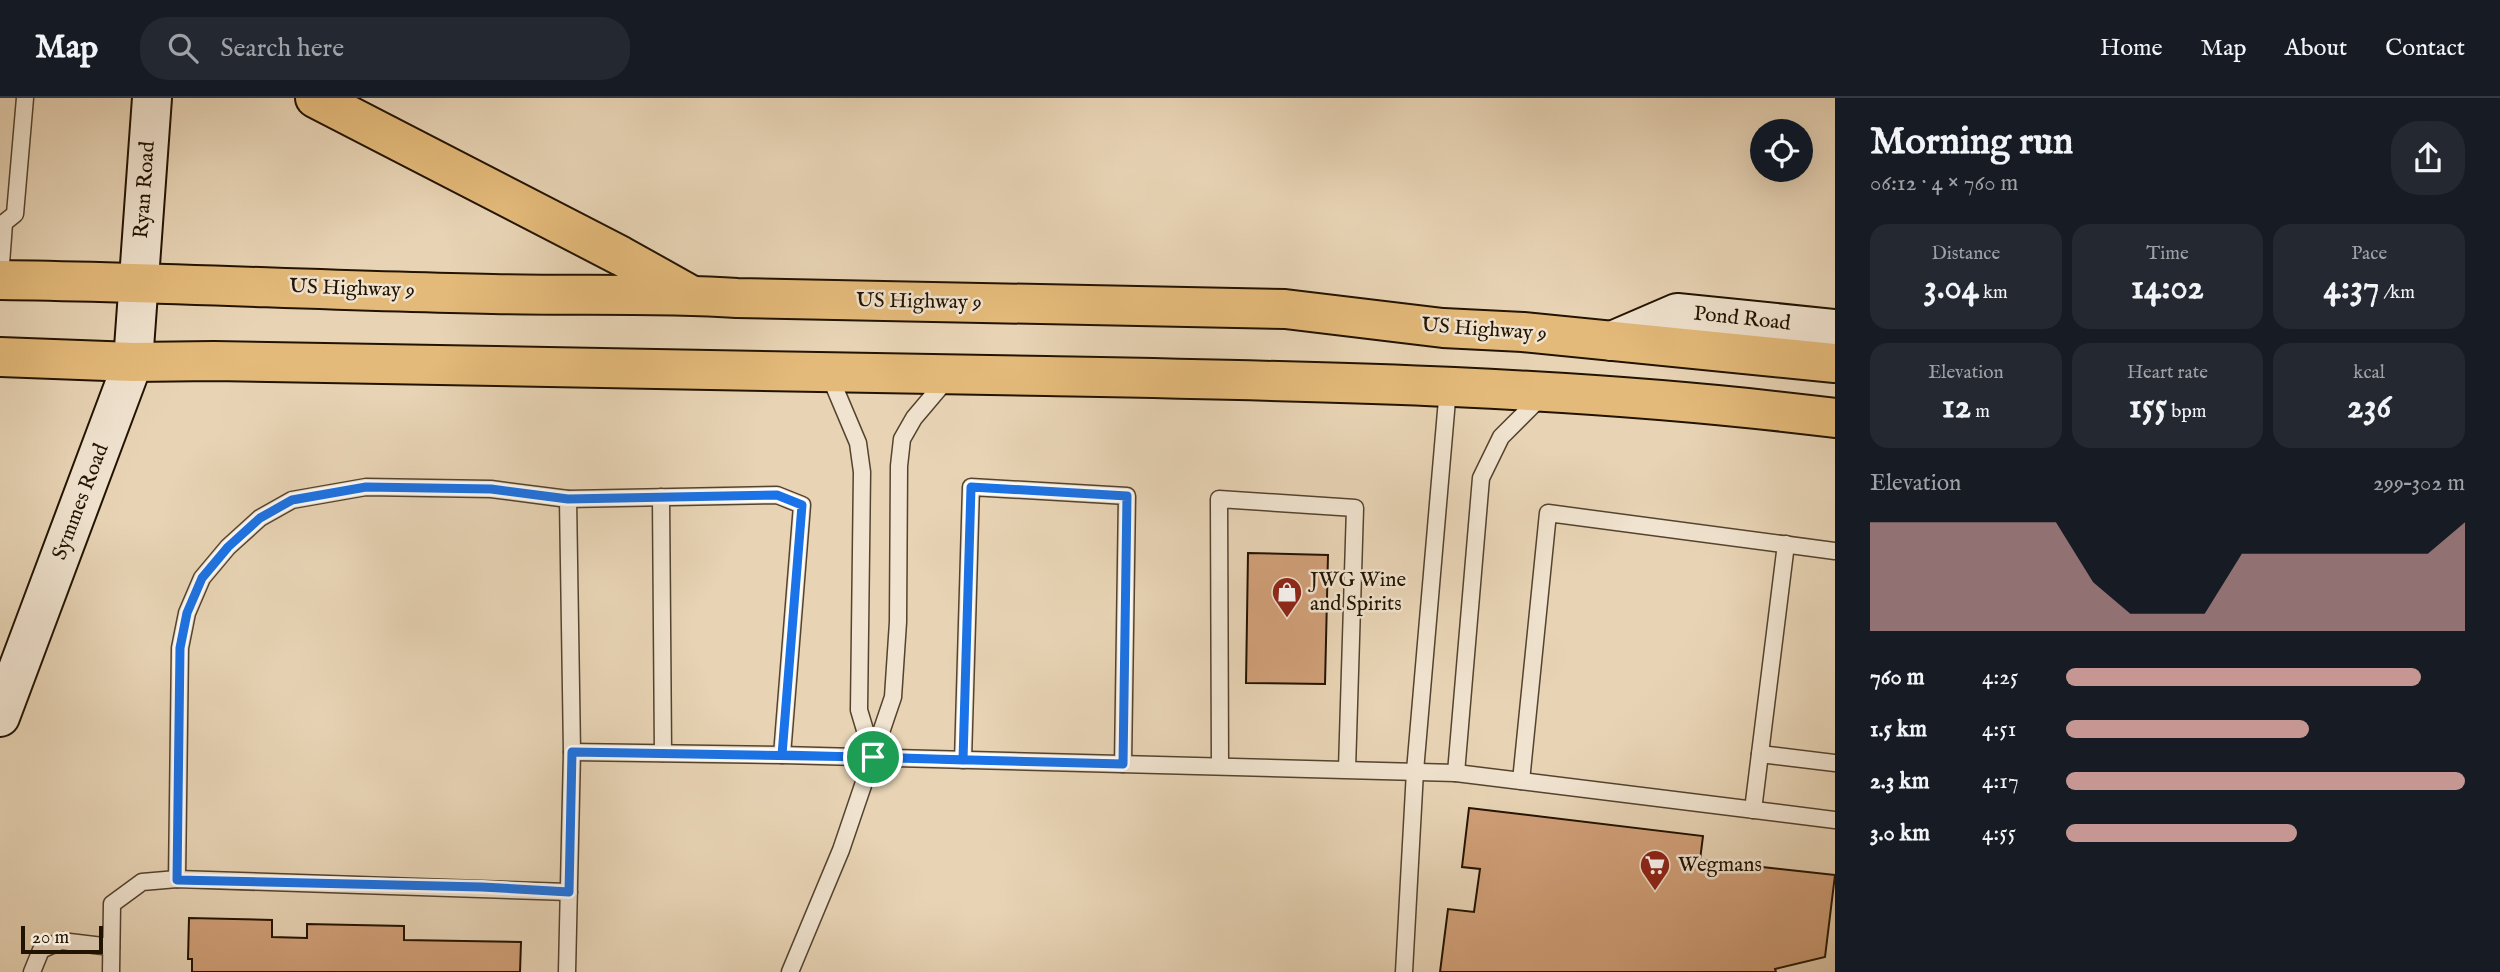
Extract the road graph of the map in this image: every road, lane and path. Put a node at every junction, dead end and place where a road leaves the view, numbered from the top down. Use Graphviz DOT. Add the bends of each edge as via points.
graph roads {
  1 [pos="24,98"];
  2 [pos="152,98"];
  3 [pos="315,98"];
  4 [pos="2,225"];
  5 [pos="0,279"];
  6 [pos="138,281"];
  7 [pos="691,295"];
  8 [pos="1835,329"];
  9 [pos="1612,341"];
  10 [pos="0,357"];
  11 [pos="133,362"];
  12 [pos="1835,363"];
  13 [pos="828,372"];
  14 [pos="951,374"];
  15 [pos="1448,388"];
  16 [pos="1546,392"];
  17 [pos="1835,418"];
  18 [pos="661,497"];
  19 [pos="568,499"];
  20 [pos="1786,544"];
  21 [pos="1835,551"];
  22 [pos="0,717"];
  23 [pos="572,752"];
  24 [pos="663,753"];
  25 [pos="1760,754"];
  26 [pos="782,755"];
  27 [pos="873,757"];
  28 [pos="963,760"];
  29 [pos="1835,763"];
  30 [pos="1123,764"];
  31 [pos="1220,766"];
  32 [pos="1347,769"];
  33 [pos="1415,771"];
  34 [pos="1456,773"];
  35 [pos="1521,781"];
  36 [pos="1753,810"];
  37 [pos="1835,820"];
  38 [pos="177,880"];
  39 [pos="569,892"];
  40 [pos="111,947"];
  41 [pos="32,972"];
  42 [pos="111,972"];
  43 [pos="567,972"];
  44 [pos="790,972"];
  45 [pos="1404,972"];
  1 -- 4 [label="lane" via="15,214"];
  2 -- 6 [label="street, Ryan Road"];
  3 -- 7 [label="highway"];
  4 -- 5 [label="lane"];
  5 -- 6 [label="highway, US Highway 9"];
  6 -- 7 [label="highway, US Highway 9" via="493,294"];
  6 -- 11 [label="street, Symmes Road"];
  7 -- 9 [label="highway, US Highway 9" via="1285,309 1443,328"];
  8 -- 9 [label="street, Pond Road" via="1677,313"];
  9 -- 12 [label="highway, US Highway 9"];
  10 -- 11 [label="highway"];
  11 -- 13 [label="highway"];
  11 -- 22 [label="street, Symmes Road"];
  13 -- 14 [label="highway"];
  13 -- 27 [label="lane" via="858,443 862,471 859,710"];
  14 -- 15 [label="highway"];
  14 -- 27 [label="lane" via="902,439 892,697"];
  15 -- 16 [label="highway"];
  15 -- 33 [label="lane"];
  16 -- 17 [label="highway"];
  16 -- 34 [label="lane" via="1501,437 1481,478"];
  18 -- 19 [label="lane"];
  18 -- 24 [label="lane"];
  18 -- 26 [label="lane" via="777,495 802,505"];
  19 -- 23 [label="lane"];
  19 -- 38 [label="lane" via="491,489 366,487 292,500 260,518 228,547 202,578 187,613 180,648"];
  20 -- 21 [label="lane"];
  20 -- 25 [label="lane"];
  20 -- 35 [label="lane" via="1548,513"];
  23 -- 24 [label="lane"];
  23 -- 39 [label="lane"];
  24 -- 26 [label="lane"];
  25 -- 29 [label="lane"];
  25 -- 36 [label="lane"];
  26 -- 27 [label="lane"];
  27 -- 28 [label="lane"];
  27 -- 44 [label="lane" via="841,850"];
  28 -- 30 [label="lane"];
  28 -- 30 [label="lane" via="971,487 1127,496"];
  30 -- 31 [label="lane"];
  31 -- 32 [label="lane"];
  31 -- 32 [label="lane" via="1219,499 1355,508"];
  32 -- 33 [label="lane"];
  33 -- 34 [label="lane"];
  33 -- 45 [label="lane"];
  34 -- 35 [label="lane"];
  35 -- 36 [label="lane"];
  36 -- 37 [label="lane"];
  38 -- 39 [label="lane"];
  38 -- 40 [label="lane" via="142,882 112,904"];
  39 -- 43 [label="lane"];
  40 -- 41 [label="lane" via="61,941 41,950"];
  40 -- 42 [label="lane"];
}
